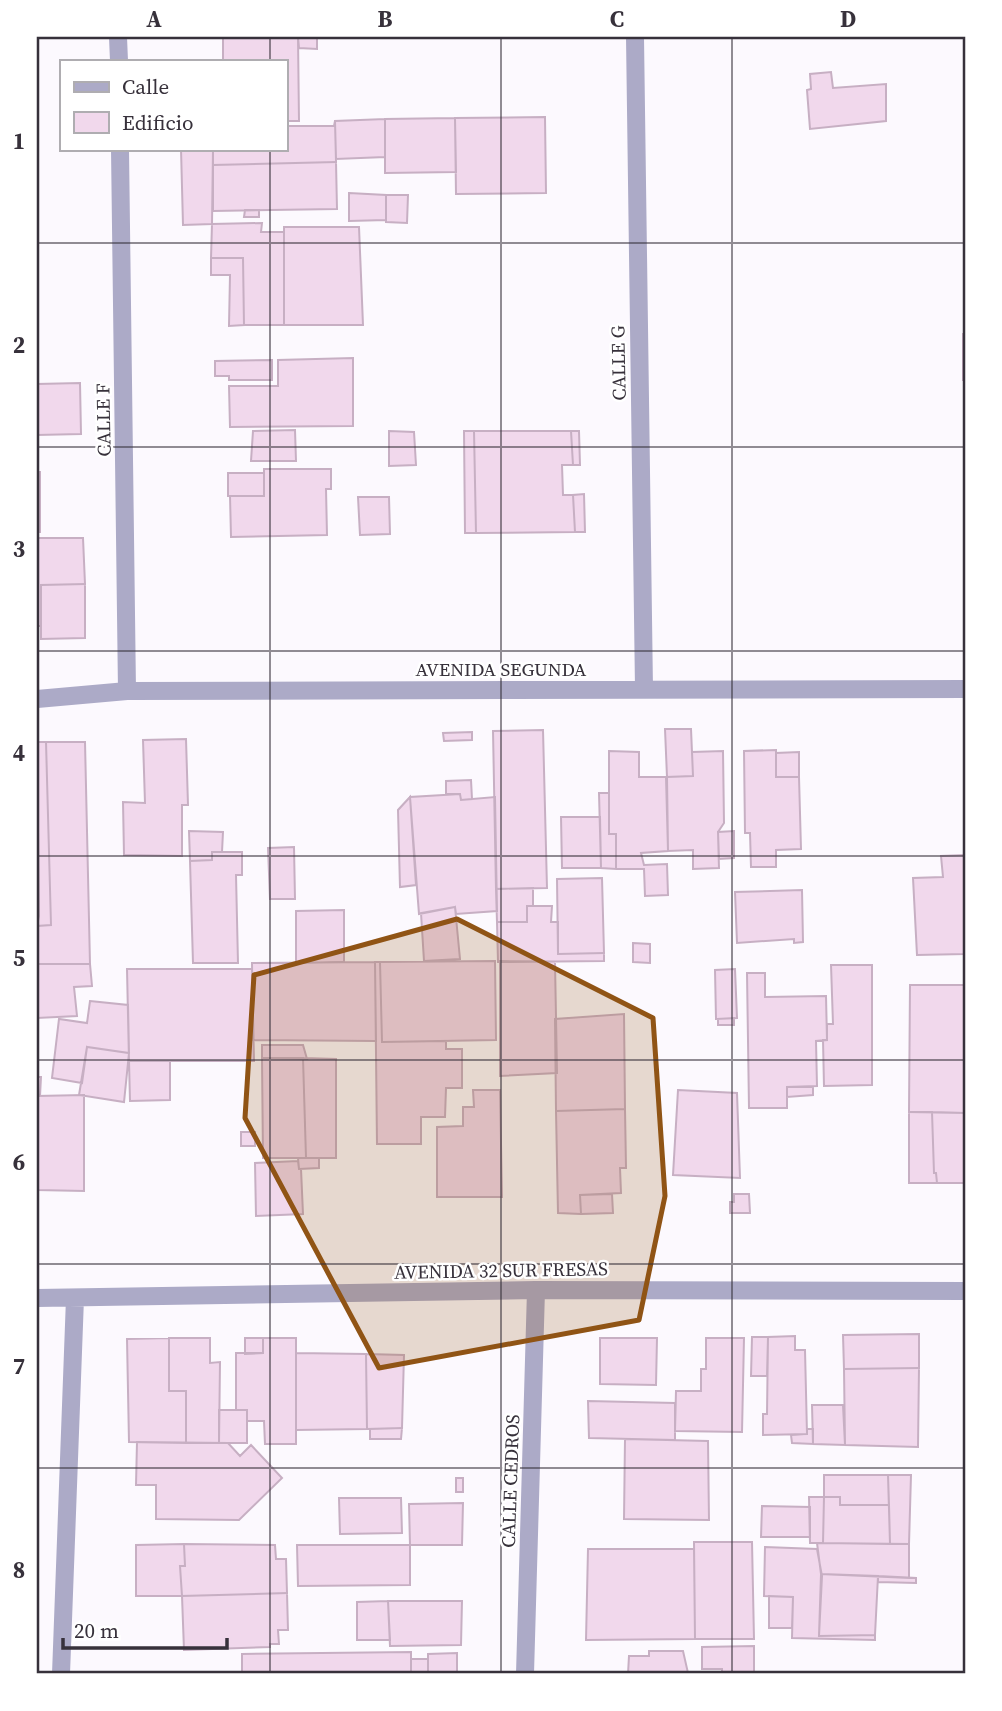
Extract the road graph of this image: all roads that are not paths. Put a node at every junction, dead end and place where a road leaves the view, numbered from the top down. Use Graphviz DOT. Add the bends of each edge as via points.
graph roads {
  1 [pos="118,37"];
  2 [pos="635,37"];
  3 [pos="119,60"];
  4 [pos="120,150"];
  5 [pos="644,689"];
  6 [pos="965,689"];
  7 [pos="127,691"];
  8 [pos="37,699"];
  9 [pos="536,1290"];
  10 [pos="965,1291"];
  11 [pos="37,1298"];
  12 [pos="75,1298"];
  13 [pos="61,1674"];
  14 [pos="525,1674"];
  1 -- 3 [label="street"];
  2 -- 5 [label="street, CALLE G"];
  4 -- 7 [label="street, CALLE F"];
  5 -- 6 [label="street, AVENIDA SEGUNDA"];
  5 -- 7 [label="street, AVENIDA SEGUNDA"];
  7 -- 8 [label="street, AVENIDA SEGUNDA"];
  9 -- 10 [label="street, AVENIDA 32 SUR FRESAS"];
  9 -- 12 [label="street, AVENIDA 32 SUR FRESAS"];
  9 -- 14 [label="street, CALLE CEDROS"];
  11 -- 12 [label="street, AVENIDA 32 SUR FRESAS"];
  12 -- 13 [label="street"];
}
